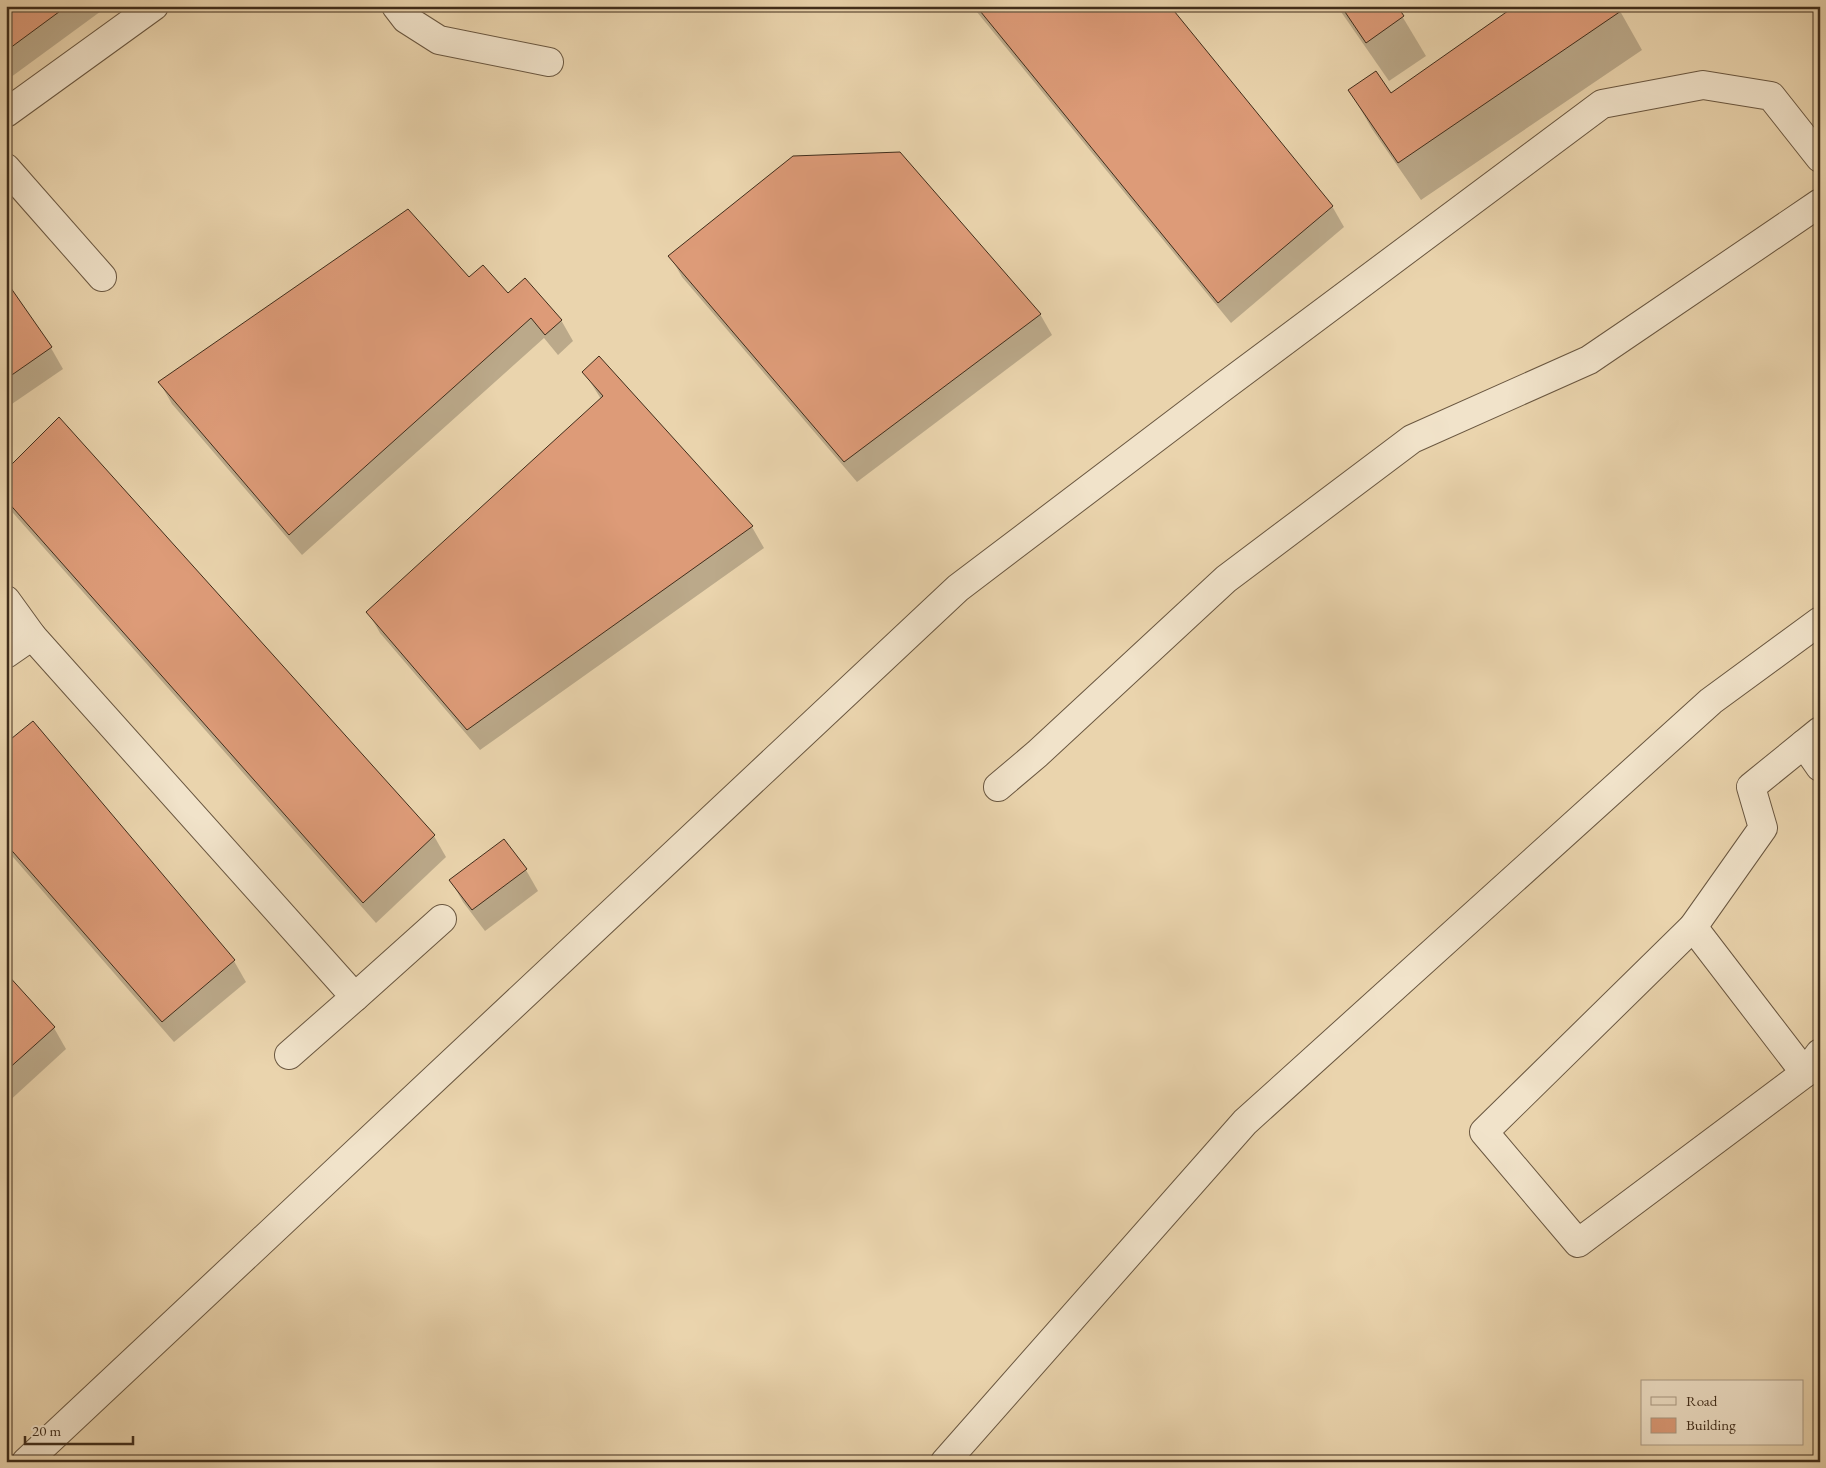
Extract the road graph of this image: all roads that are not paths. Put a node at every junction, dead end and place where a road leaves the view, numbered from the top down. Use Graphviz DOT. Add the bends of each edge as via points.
graph roads {
  1 [pos="154,6"];
  2 [pos="396,6"];
  3 [pos="549,62"];
  4 [pos="6,112"];
  5 [pos="1820,158"];
  6 [pos="6,168"];
  7 [pos="1820,203"];
  8 [pos="102,277"];
  9 [pos="6,600"];
  10 [pos="1820,621"];
  11 [pos="32,636"];
  12 [pos="6,654"];
  13 [pos="1812,738"];
  14 [pos="1820,767"];
  15 [pos="998,787"];
  16 [pos="442,919"];
  17 [pos="1693,927"];
  18 [pos="355,997"];
  19 [pos="289,1055"];
  20 [pos="1812,1063"];
  21 [pos="26,1462"];
  22 [pos="945,1462"];
  1 -- 4 [label="street"];
  2 -- 3 [label="street" via="406,19 439,40"];
  5 -- 21 [label="street" via="1772,96 1703,85 1602,104 958,588"];
  6 -- 8 [label="street"];
  7 -- 15 [label="street" via="1589,360 1412,439 1226,579"];
  9 -- 11 [label="street"];
  10 -- 22 [label="street" via="1711,701 1245,1122"];
  11 -- 12 [label="street"];
  11 -- 18 [label="street"];
  13 -- 14 [label="street"];
  13 -- 17 [label="street" via="1751,787 1763,828"];
  16 -- 18 [label="street"];
  17 -- 20 [label="street"];
  17 -- 20 [label="street" via="1484,1132 1578,1243"];
  18 -- 19 [label="street"];
}
